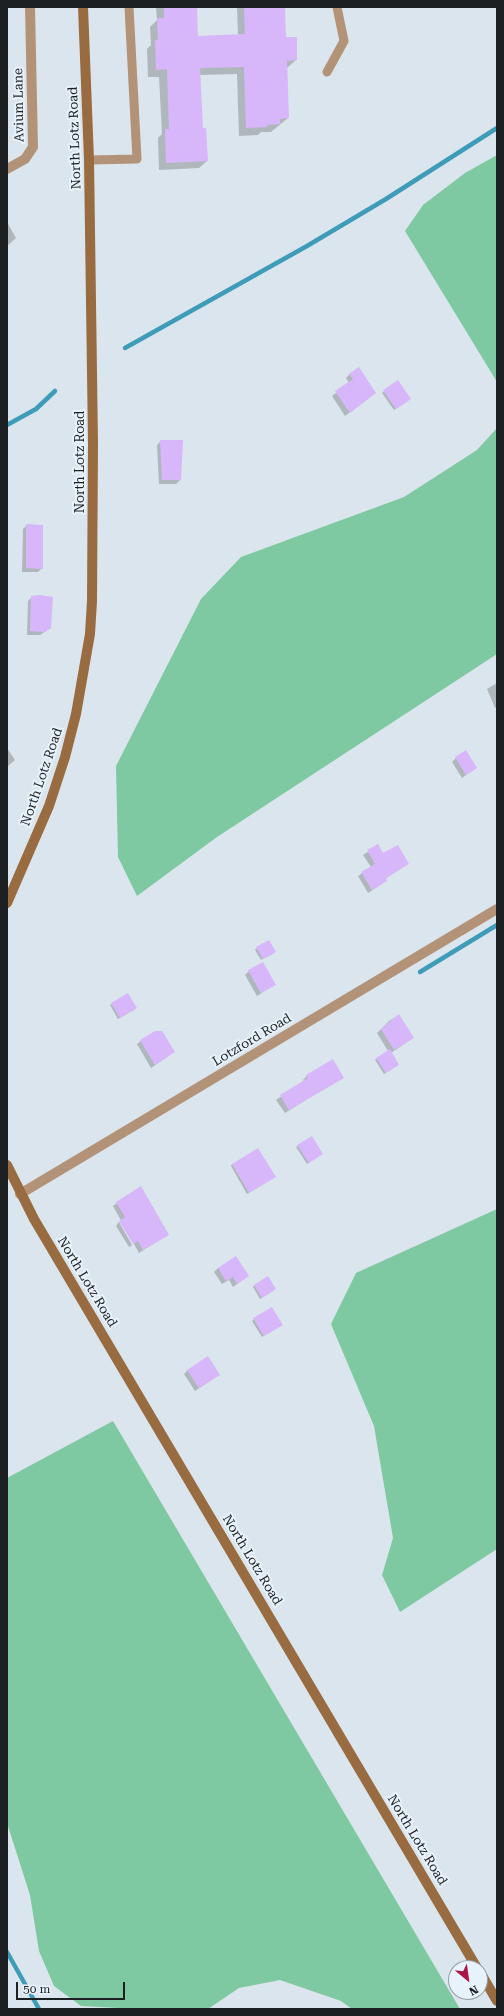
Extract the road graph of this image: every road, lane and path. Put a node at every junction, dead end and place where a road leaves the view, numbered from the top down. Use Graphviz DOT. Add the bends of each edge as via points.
graph roads {
  1 [pos="30,7"];
  2 [pos="83,7"];
  3 [pos="129,7"];
  4 [pos="337,7"];
  5 [pos="327,72"];
  6 [pos="89,160"];
  7 [pos="7,169"];
  8 [pos="7,903"];
  9 [pos="497,909"];
  10 [pos="7,1165"];
  11 [pos="20,1194"];
  12 [pos="473,1960"];
  13 [pos="488,1986"];
  14 [pos="497,2001"];
  1 -- 7 [label="street, Avium Lane" via="33,148 29,154"];
  2 -- 6 [label="street, North Lotz Road"];
  3 -- 6 [label="lane" via="137,160"];
  4 -- 5 [label="lane" via="344,41"];
  6 -- 8 [label="street, North Lotz Road" via="93,444 93,580 90,634 76,714 65,757 49,806"];
  9 -- 11 [label="street, Lotzford Road"];
  10 -- 11 [label="street, North Lotz Road"];
  11 -- 12 [label="street, North Lotz Road"];
  13 -- 14 [label="street"];
}
